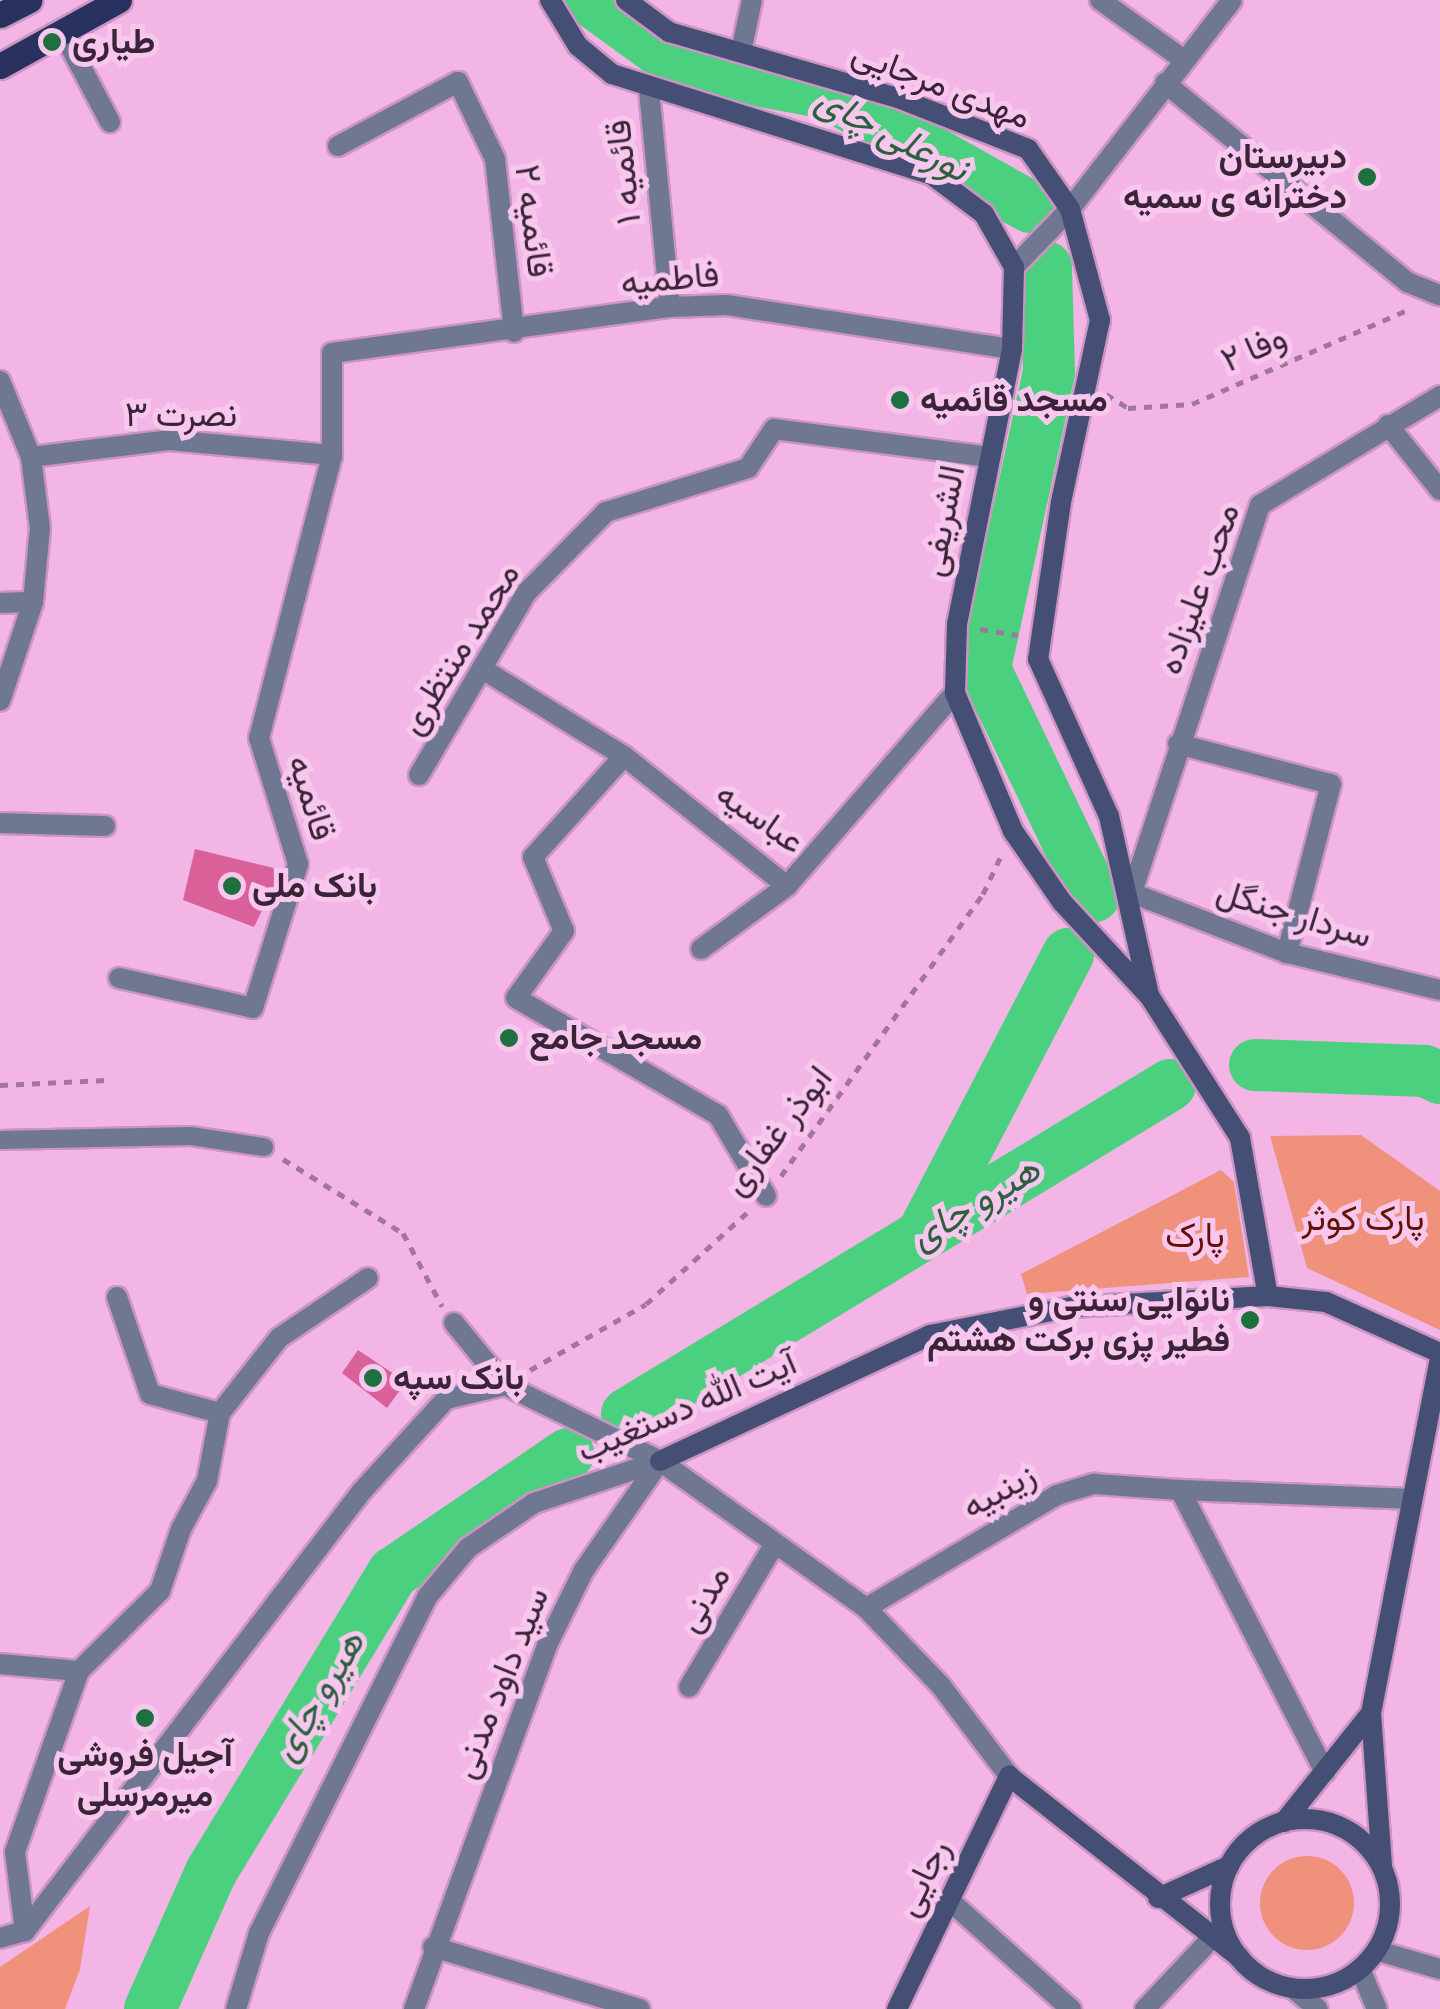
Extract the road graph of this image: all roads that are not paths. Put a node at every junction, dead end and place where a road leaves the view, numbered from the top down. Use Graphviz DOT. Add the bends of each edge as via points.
graph roads {
  1 [pos="119,0"];
  2 [pos="550,0"];
  3 [pos="626,0"];
  4 [pos="752,0"];
  5 [pos="1100,0"];
  6 [pos="1232,0"];
  7 [pos="62,31"];
  8 [pos="740,52"];
  9 [pos="1184,60"];
  10 [pos="0,66"];
  11 [pos="1165,83"];
  12 [pos="649,90"];
  13 [pos="110,122"];
  14 [pos="338,146"];
  15 [pos="1070,209"];
  16 [pos="1014,268"];
  17 [pos="1431,299"];
  18 [pos="670,307"];
  19 [pos="514,332"];
  20 [pos="1012,349"];
  21 [pos="332,353"];
  22 [pos="0,381"];
  23 [pos="1440,396"];
  24 [pos="1388,424"];
  25 [pos="332,455"];
  26 [pos="30,457"];
  27 [pos="989,457"];
  28 [pos="1440,490"];
  29 [pos="33,602"];
  30 [pos="0,603"];
  31 [pos="484,670"];
  32 [pos="955,693"];
  33 [pos="0,701"];
  34 [pos="1178,744"];
  35 [pos="624,756"];
  36 [pos="419,775"];
  37 [pos="0,823"];
  38 [pos="106,826"];
  39 [pos="788,886"];
  40 [pos="1132,893"];
  41 [pos="701,948"];
  42 [pos="1287,953"];
  43 [pos="119,978"];
  44 [pos="1440,990"];
  45 [pos="1150,998"];
  46 [pos="0,1140"];
  47 [pos="264,1147"];
  48 [pos="766,1196"];
  49 [pos="368,1278"];
  50 [pos="1268,1296"];
  51 [pos="117,1298"];
  52 [pos="454,1323"];
  53 [pos="1440,1355"];
  54 [pos="505,1385"];
  55 [pos="220,1413"];
  56 [pos="660,1462"];
  57 [pos="1180,1490"];
  58 [pos="1410,1499"];
  59 [pos="774,1545"];
  60 [pos="866,1608"];
  61 [pos="0,1664"];
  62 [pos="79,1671"];
  63 [pos="688,1687"];
  64 [pos="1371,1713"];
  65 [pos="1325,1772"];
  66 [pos="1009,1776"];
  67 [pos="1284,1822"];
  68 [pos="1229,1866"];
  69 [pos="1382,1866"];
  70 [pos="1158,1898"];
  71 [pos="949,1900"];
  72 [pos="25,1931"];
  73 [pos="0,1938"];
  74 [pos="1212,1938"];
  75 [pos="433,1947"];
  76 [pos="1378,1951"];
  77 [pos="1239,1958"];
  78 [pos="1440,1968"];
  79 [pos="1360,1969"];
  80 [pos="1294,1989"];
  81 [pos="236,2009"];
  82 [pos="414,2009"];
  83 [pos="640,2009"];
  84 [pos="897,2009"];
  85 [pos="1072,2009"];
  86 [pos="1144,2009"];
  87 [pos="1318,2009"];
  88 [pos="1377,2009"];
  1 -- 7 [label="main road"];
  2 -- 12 [label="main road" via="578,46 612,74"];
  3 -- 8 [label="main road, مهدی مرجایی" via="668,32"];
  4 -- 8 [label="street"];
  5 -- 9 [label="street"];
  6 -- 9 [label="street"];
  7 -- 10 [label="main road"];
  7 -- 13 [label="street"];
  8 -- 15 [label="main road, مهدی مرجایی" via="898,98 1028,149"];
  9 -- 11 [label="street"];
  11 -- 15 [label="street"];
  11 -- 17 [label="street"];
  12 -- 16 [label="main road" via="932,175 984,214"];
  12 -- 18 [label="street, قائمیه ۱"];
  14 -- 19 [label="street, قائمیه ۲" via="458,82 495,159"];
  15 -- 16 [label="street"];
  15 -- 40 [label="main road, مهدی مرجایی" via="1100,320 1038,660 1110,816"];
  16 -- 20 [label="main road, الشریفی"];
  18 -- 19 [label="street, فاطمیه"];
  18 -- 20 [label="street, فاطمیه" via="727,305 830,317"];
  19 -- 21 [label="street, فاطمیه"];
  20 -- 27 [label="main road, الشریفی"];
  21 -- 25 [label="street, قائمیه"];
  22 -- 26 [label="street"];
  23 -- 24 [label="street, محب علیزاده"];
  24 -- 28 [label="street"];
  24 -- 34 [label="street, محب علیزاده" via="1260,505"];
  25 -- 26 [label="street, نصرت ۳" via="169,440"];
  25 -- 43 [label="street, قائمیه" via="259,738 298,864 253,1008"];
  26 -- 29 [label="street" via="40,528"];
  27 -- 31 [label="street, محمد منتظری" via="774,429 748,468 606,512 527,592"];
  27 -- 32 [label="main road, الشریفی" via="957,624"];
  29 -- 30 [label="street"];
  29 -- 33 [label="street"];
  31 -- 35 [label="street, عباسیه"];
  31 -- 36 [label="street, محمد منتظری"];
  32 -- 39 [label="street, عباسیه"];
  32 -- 45 [label="main road, الشریفی" via="1013,831 1062,902"];
  34 -- 40 [label="street, محب علیزاده"];
  34 -- 42 [label="street" via="1331,784"];
  35 -- 39 [label="street, عباسیه"];
  35 -- 48 [label="street" via="533,857 564,931 516,998 718,1115"];
  37 -- 38 [label="street"];
  39 -- 41 [label="street"];
  40 -- 42 [label="street, سردار جنگل"];
  40 -- 45 [label="main road, مهدی مرجایی"];
  42 -- 44 [label="street, سردار جنگل"];
  45 -- 50 [label="main road" via="1240,1138"];
  46 -- 47 [label="lane" via="190,1136"];
  49 -- 55 [label="street" via="279,1338"];
  50 -- 53 [label="main road, آیت الله دستغیب" via="1326,1302"];
  50 -- 56 [label="main road, آیت الله دستغیب" via="1072,1306 930,1335"];
  51 -- 55 [label="street" via="150,1394"];
  52 -- 54 [label="street"];
  53 -- 58 [label="main road"];
  54 -- 56 [label="street"];
  54 -- 72 [label="street" via="446,1399 362,1491"];
  55 -- 62 [label="street" via="208,1481 181,1529 160,1591"];
  56 -- 59 [label="street"];
  56 -- 75 [label="street, سید داود مدنی" via="584,1570 549,1641"];
  56 -- 81 [label="street, آیت الله دستغیب" via="534,1503 468,1548 428,1597 260,1933"];
  57 -- 58 [label="street, زینبیه"];
  57 -- 60 [label="street, زینبیه" via="1094,1484 1057,1494"];
  57 -- 65 [label="street"];
  58 -- 64 [label="main road"];
  59 -- 60 [label="street"];
  59 -- 63 [label="street, مدنی"];
  60 -- 66 [label="street" via="941,1686"];
  61 -- 62 [label="street"];
  62 -- 72 [label="street" via="15,1852"];
  64 -- 65 [label="main road"];
  64 -- 69 [label="main road"];
  65 -- 67 [label="main road"];
  66 -- 70 [label="main road"];
  66 -- 71 [label="main road, رجایی"];
  67 -- 68 [label="main road" via="1252,1838"];
  67 -- 69 [label="main road" via="1341,1826"];
  68 -- 70 [label="main road"];
  68 -- 77 [label="main road" via="1221,1913"];
  69 -- 76 [label="main road" via="1388,1921"];
  70 -- 74 [label="main road"];
  71 -- 84 [label="main road, رجایی"];
  71 -- 85 [label="street"];
  72 -- 73 [label="street"];
  74 -- 77 [label="main road"];
  74 -- 86 [label="street"];
  75 -- 82 [label="street, سید داود مدنی"];
  75 -- 83 [label="street"];
  76 -- 78 [label="street"];
  76 -- 79 [label="main road"];
  77 -- 80 [label="main road"];
  79 -- 80 [label="main road" via="1340,1982"];
  79 -- 88 [label="street"];
  80 -- 87 [label="street"];
}
